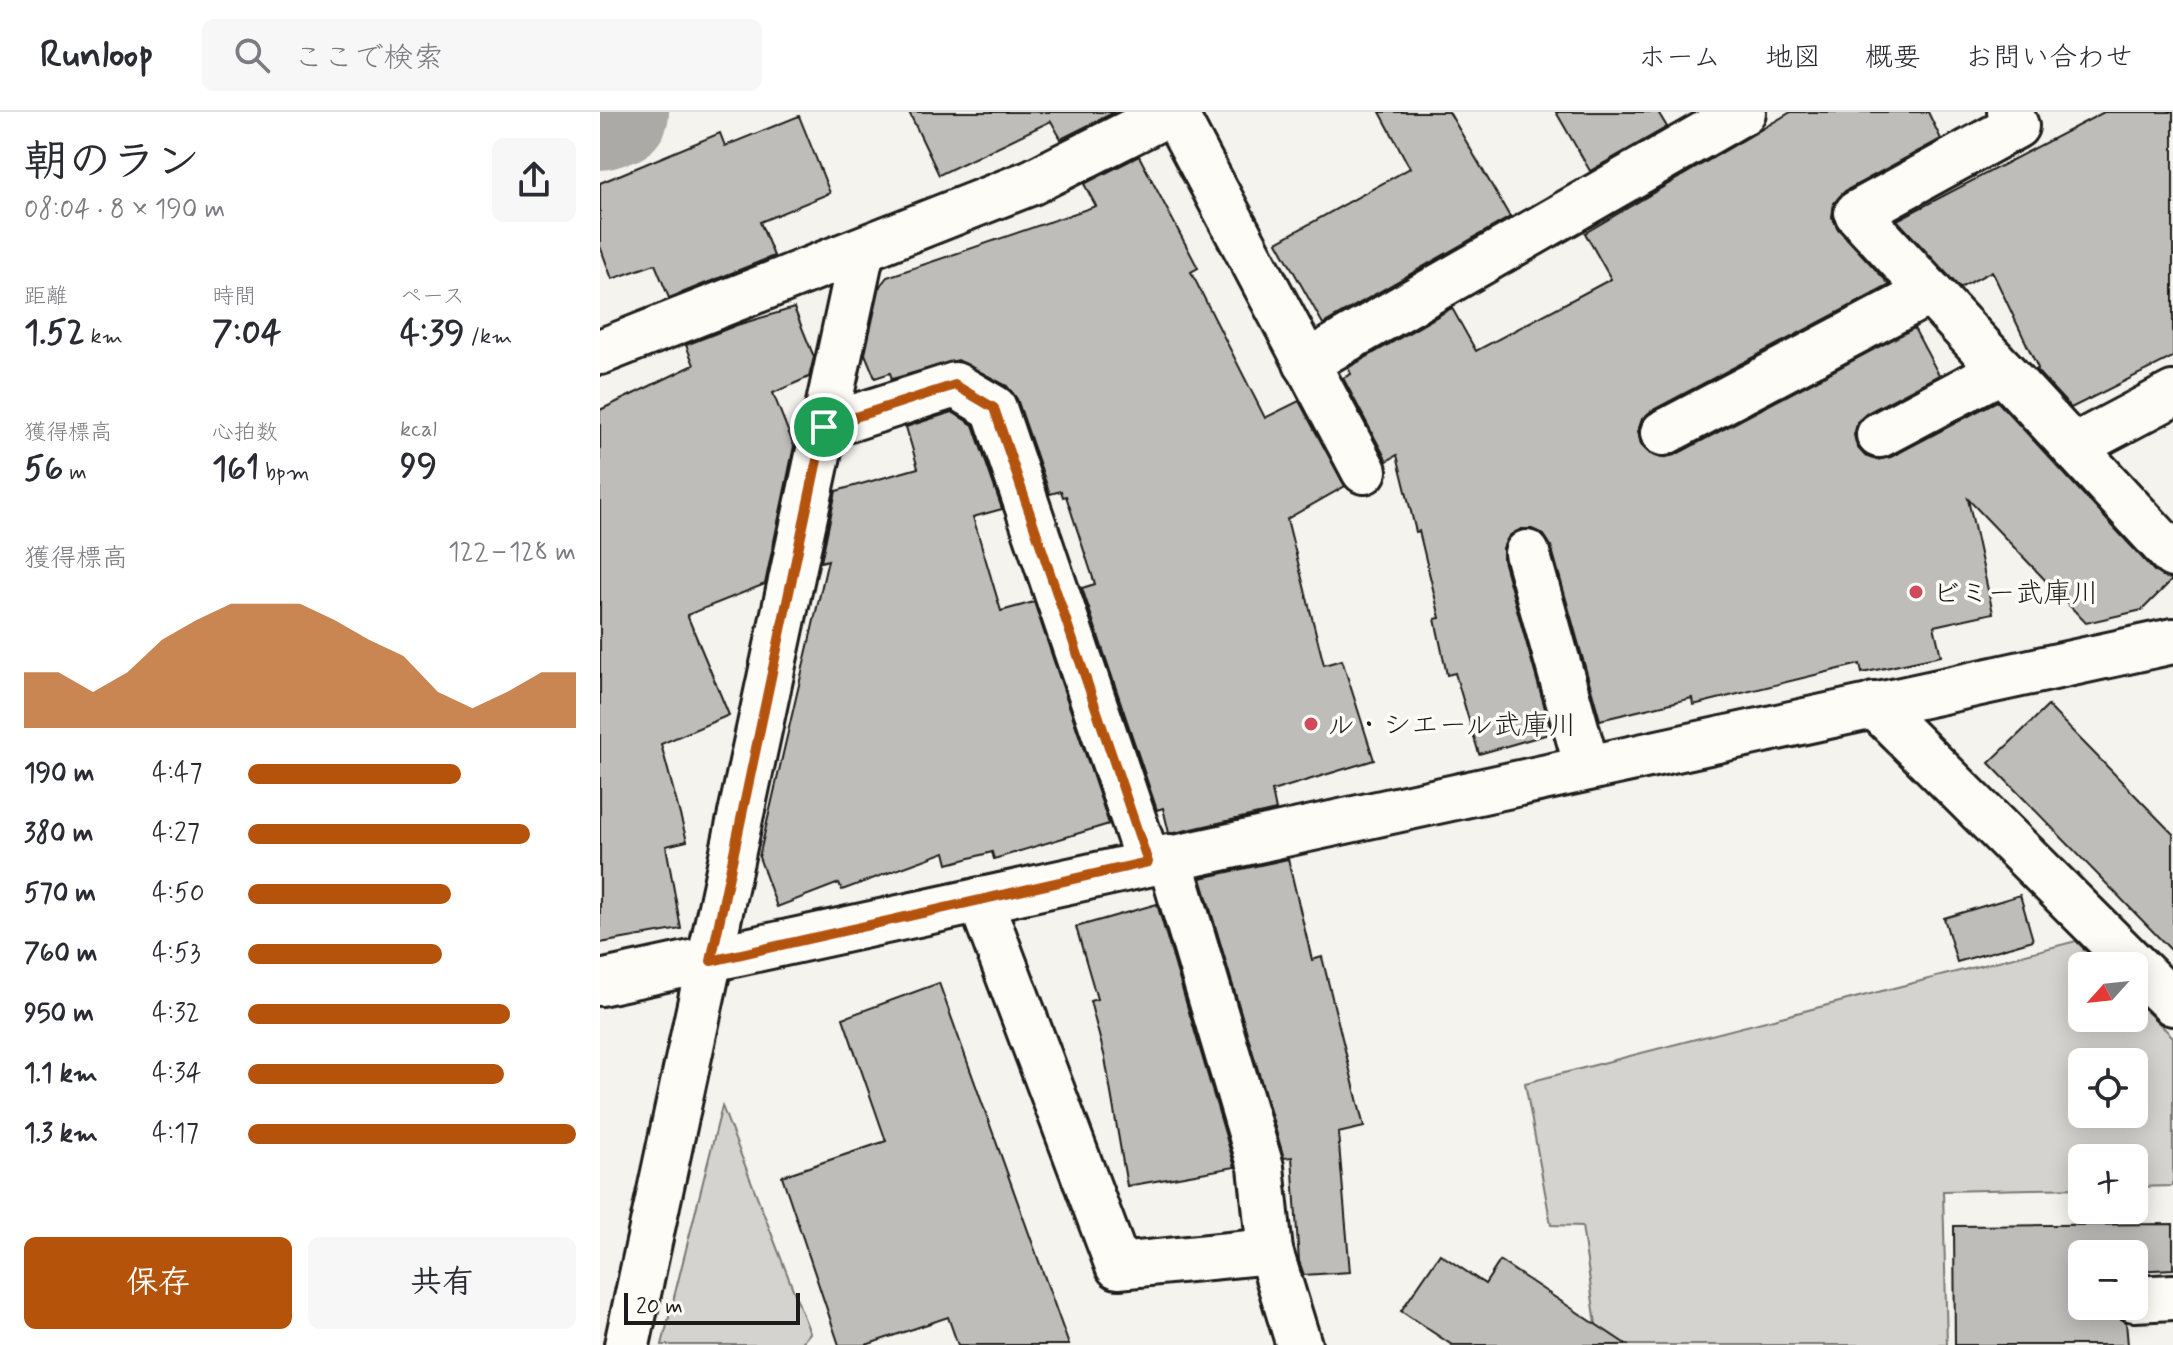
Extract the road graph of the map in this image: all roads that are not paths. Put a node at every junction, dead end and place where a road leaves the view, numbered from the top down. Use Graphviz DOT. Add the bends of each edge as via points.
graph roads {
  1 [pos="1173,112"];
  2 [pos="1743,112"];
  3 [pos="2023,117"];
  4 [pos="862,250"];
  5 [pos="1930,292"];
  6 [pos="600,352"];
  7 [pos="1306,363"];
  8 [pos="2002,370"];
  9 [pos="2173,394"];
  10 [pos="824,427"];
  11 [pos="1663,433"];
  12 [pos="1879,435"];
  13 [pos="2073,447"];
  14 [pos="1364,471"];
  15 [pos="1527,553"];
  16 [pos="2173,555"];
  17 [pos="2173,641"];
  18 [pos="1874,705"];
  19 [pos="1587,767"];
  20 [pos="1158,860"];
  21 [pos="980,900"];
  22 [pos="711,961"];
  23 [pos="600,983"];
  24 [pos="2173,1003"];
  25 [pos="1270,1251"];
  26 [pos="2173,1297"];
  27 [pos="2148,1298"];
  28 [pos="627,1345"];
  29 [pos="1299,1345"];
  1 -- 4 [label="street" via="1032,182"];
  1 -- 7 [label="street"];
  2 -- 7 [label="street"];
  3 -- 5 [label="street" via="1857,213"];
  4 -- 6 [label="street"];
  4 -- 10 [label="street"];
  5 -- 8 [label="street"];
  5 -- 11 [label="street"];
  7 -- 14 [label="street"];
  8 -- 12 [label="street"];
  8 -- 13 [label="street"];
  9 -- 13 [label="street"];
  10 -- 20 [label="street" via="955,385 994,408"];
  10 -- 22 [label="street"];
  13 -- 16 [label="street"];
  15 -- 19 [label="street"];
  17 -- 18 [label="street"];
  18 -- 19 [label="street"];
  18 -- 24 [label="street"];
  19 -- 20 [label="street"];
  20 -- 21 [label="street"];
  20 -- 25 [label="street" via="1261,1167"];
  21 -- 22 [label="street"];
  21 -- 25 [label="street" via="1118,1266"];
  22 -- 23 [label="street"];
  22 -- 28 [label="street"];
  25 -- 29 [label="street"];
  26 -- 27 [label="street"];
}
